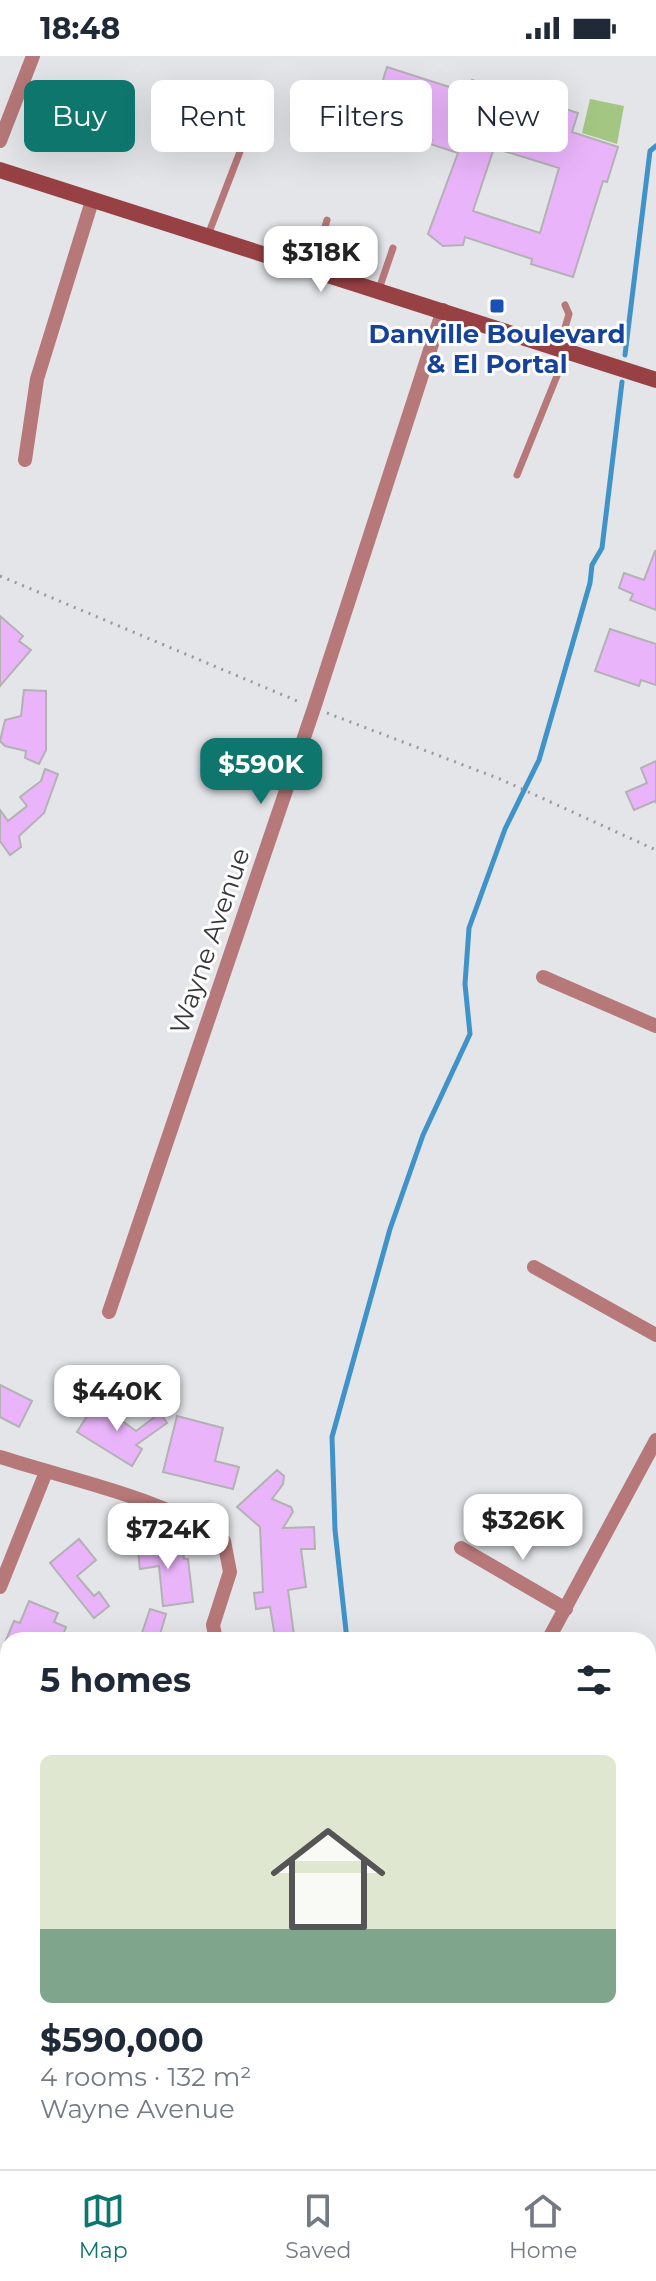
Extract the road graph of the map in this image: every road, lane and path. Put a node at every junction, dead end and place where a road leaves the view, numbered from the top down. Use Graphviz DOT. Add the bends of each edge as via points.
graph roads {
  1 [pos="33,56"];
  2 [pos="0,141"];
  3 [pos="240,152"];
  4 [pos="0,170"];
  5 [pos="92,201"];
  6 [pos="327,220"];
  7 [pos="208,237"];
  8 [pos="393,248"];
  9 [pos="312,270"];
  10 [pos="379,291"];
  11 [pos="565,305"];
  12 [pos="443,310"];
  13 [pos="563,350"];
  14 [pos="656,380"];
  15 [pos="25,460"];
  16 [pos="517,475"];
  17 [pos="0,576"];
  18 [pos="314,708"];
  19 [pos="656,850"];
  20 [pos="543,977"];
  21 [pos="656,1026"];
  22 [pos="534,1267"];
  23 [pos="109,1312"];
  24 [pos="656,1335"];
  25 [pos="656,1440"];
  26 [pos="0,1457"];
  27 [pos="46,1472"];
  28 [pos="461,1548"];
  29 [pos="0,1587"];
  30 [pos="566,1609"];
  31 [pos="214,1632"];
  32 [pos="553,1632"];
  1 -- 2 [label="street"];
  3 -- 7 [label="lane"];
  4 -- 5 [label="main road"];
  5 -- 7 [label="main road"];
  5 -- 15 [label="street" via="37,379"];
  6 -- 9 [label="lane"];
  7 -- 9 [label="main road"];
  8 -- 10 [label="lane"];
  9 -- 10 [label="main road"];
  10 -- 12 [label="main road"];
  11 -- 13 [label="lane" via="569,314"];
  12 -- 13 [label="main road"];
  12 -- 18 [label="street, Wayne Avenue"];
  13 -- 14 [label="main road"];
  13 -- 16 [label="lane"];
  17 -- 18 [label="path"];
  18 -- 19 [label="path" via="500,779"];
  18 -- 23 [label="street, Wayne Avenue"];
  20 -- 21 [label="street"];
  22 -- 24 [label="street"];
  25 -- 30 [label="street"];
  26 -- 27 [label="street"];
  27 -- 29 [label="street"];
  27 -- 31 [label="street" via="199,1523 224,1541 230,1572"];
  28 -- 30 [label="street"];
  30 -- 32 [label="street"];
}
